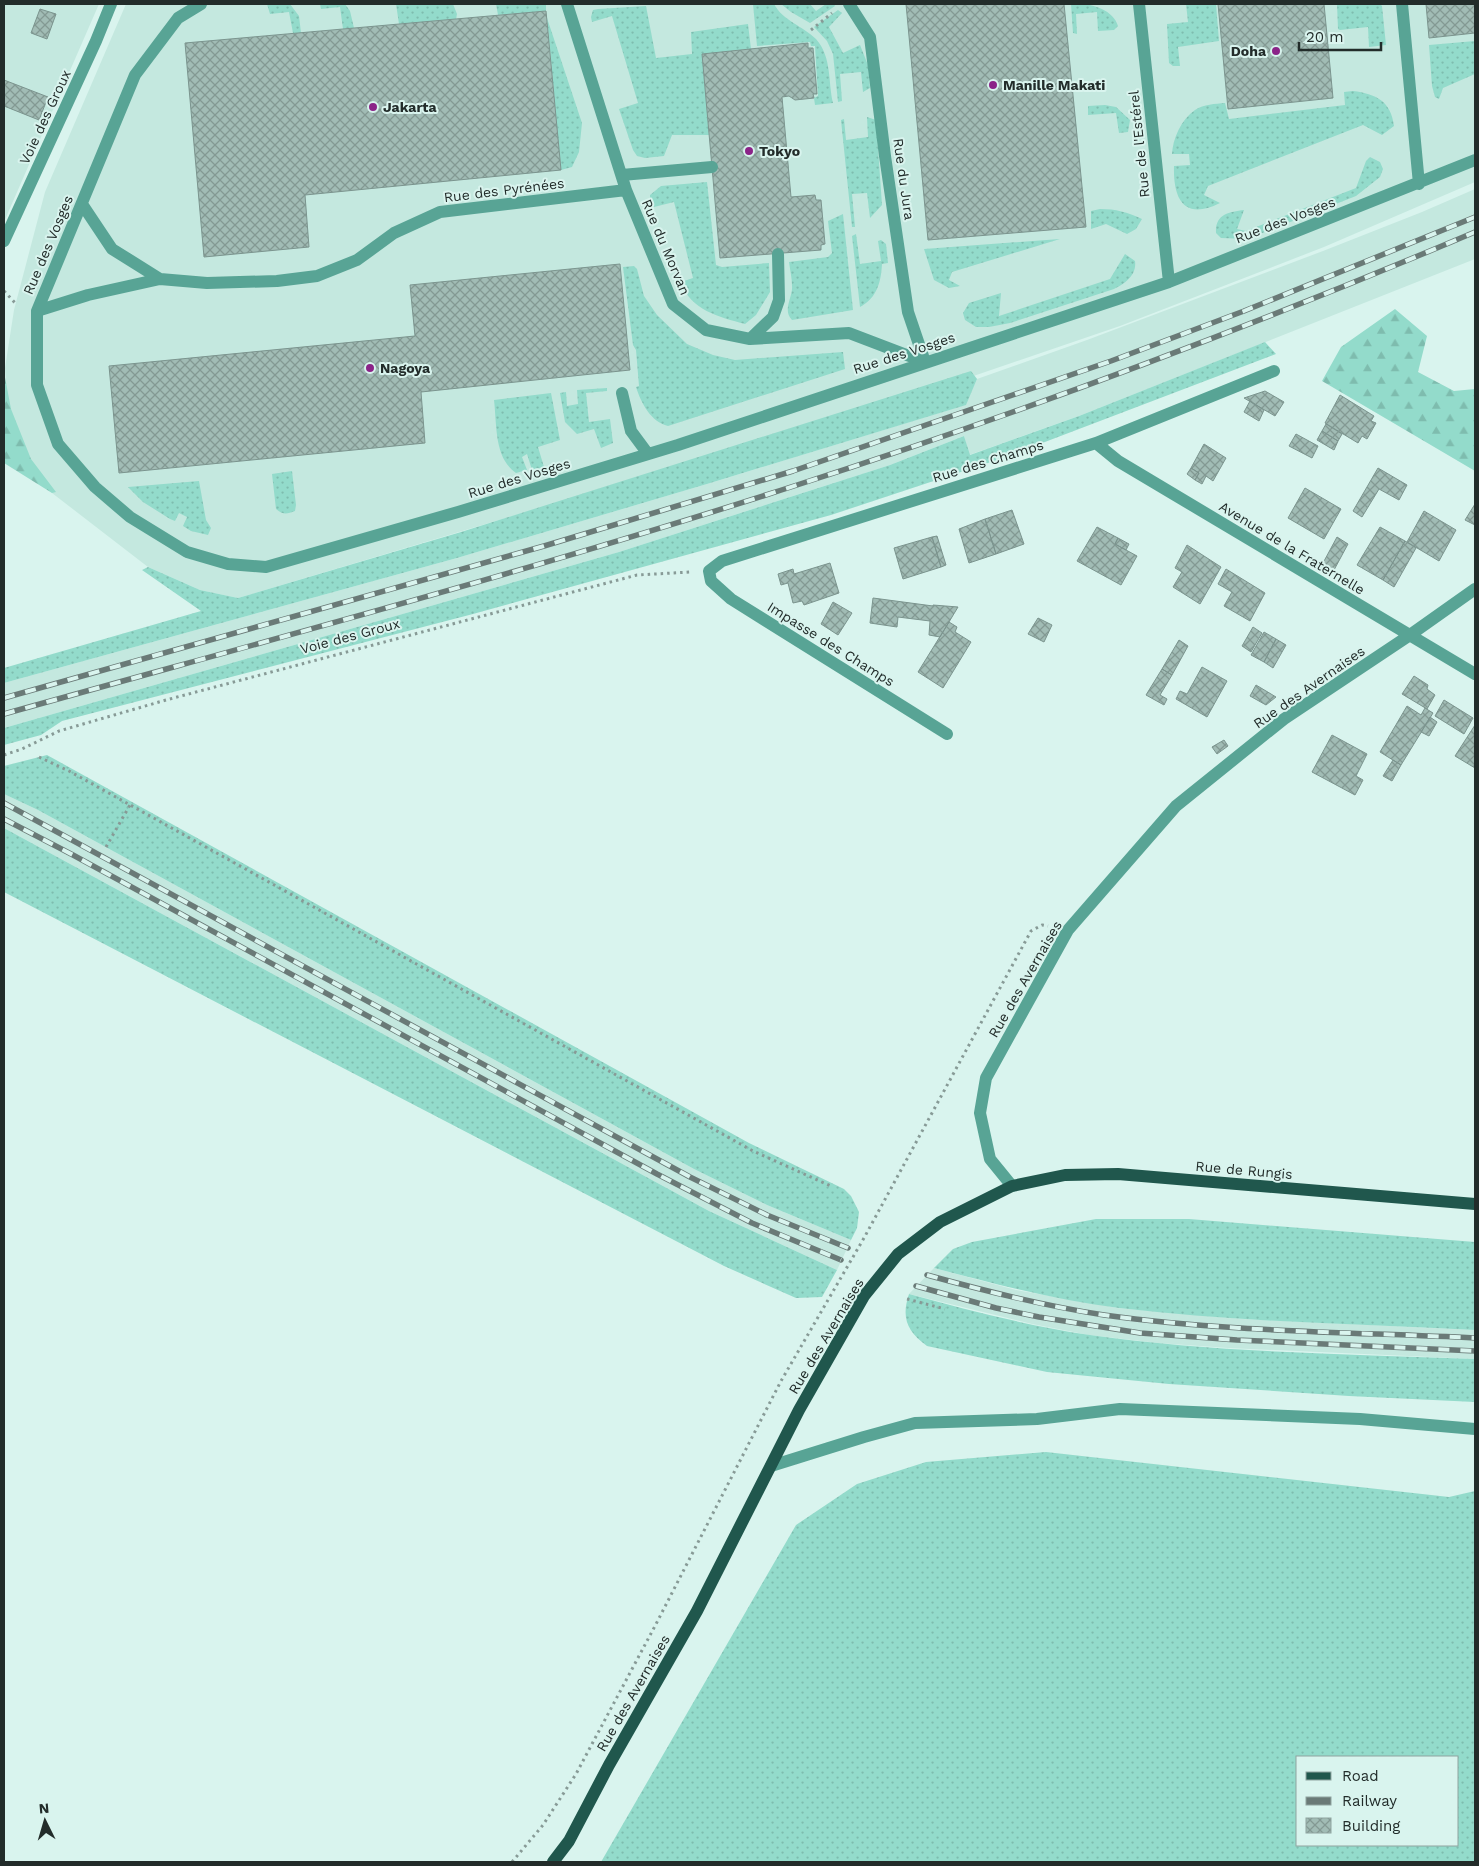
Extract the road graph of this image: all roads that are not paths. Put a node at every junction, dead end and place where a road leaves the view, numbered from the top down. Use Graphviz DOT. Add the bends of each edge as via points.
graph roads {
  1 [pos="111,4"];
  2 [pos="200,4"];
  3 [pos="567,4"];
  4 [pos="1140,4"];
  5 [pos="1402,4"];
  6 [pos="843,6"];
  7 [pos="1475,160"];
  8 [pos="712,167"];
  9 [pos="622,175"];
  10 [pos="1419,184"];
  11 [pos="626,190"];
  12 [pos="82,204"];
  13 [pos="4,241"];
  14 [pos="778,254"];
  15 [pos="160,279"];
  16 [pos="1169,282"];
  17 [pos="37,311"];
  18 [pos="750,339"];
  19 [pos="925,362"];
  20 [pos="1274,370"];
  21 [pos="622,393"];
  22 [pos="1096,443"];
  23 [pos="648,454"];
  24 [pos="709,571"];
  25 [pos="1475,589"];
  26 [pos="1410,635"];
  27 [pos="1475,674"];
  28 [pos="947,734"];
  29 [pos="1012,1186"];
  30 [pos="1475,1204"];
  31 [pos="1475,1429"];
  32 [pos="771,1466"];
  33 [pos="553,1862"];
  1 -- 13 [label="street, Voie des Groux"];
  2 -- 12 [label="street, Rue des Vosges" via="178,18 135,75"];
  3 -- 9 [label="street, Rue du Morvan"];
  4 -- 16 [label="street, Rue de l'Estérel"];
  5 -- 10 [label="street"];
  6 -- 19 [label="street, Rue du Jura" via="870,38 908,312"];
  7 -- 10 [label="street, Rue des Vosges"];
  8 -- 9 [label="street"];
  9 -- 11 [label="street, Rue du Morvan"];
  10 -- 16 [label="street, Rue des Vosges"];
  11 -- 15 [label="street, Rue des Pyrénées" via="440,212 394,233 358,260 317,276 207,283"];
  11 -- 18 [label="street, Rue du Morvan" via="673,304 706,330"];
  12 -- 15 [label="street, Rue des Pyrénées" via="112,250"];
  12 -- 17 [label="street, Rue des Vosges"];
  14 -- 18 [label="street" via="779,300 773,317"];
  15 -- 17 [label="street, Rue des Pyrénées" via="88,295"];
  16 -- 19 [label="street, Rue des Vosges"];
  17 -- 23 [label="street, Rue des Vosges" via="37,385 58,444 95,487 130,517 187,552 228,564 266,567"];
  18 -- 19 [label="street, Rue du Morvan" via="849,332"];
  19 -- 23 [label="street, Rue des Vosges"];
  20 -- 22 [label="street, Rue des Champs"];
  21 -- 23 [label="street" via="631,431"];
  22 -- 24 [label="street, Rue des Champs" via="722,561"];
  22 -- 26 [label="street, Avenue de la Fraternelle" via="1118,461"];
  24 -- 28 [label="street, Impasse des Champs" via="711,581 731,598"];
  25 -- 26 [label="street, Rue des Avernaises"];
  26 -- 27 [label="street, Avenue de la Fraternelle"];
  26 -- 29 [label="street, Rue des Avernaises" via="1284,719 1176,806 1068,930 986,1078 980,1113 990,1159"];
  29 -- 30 [label="main road, Rue de Rungis" via="1065,1175 1118,1174"];
  29 -- 32 [label="main road, Rue des Avernaises" via="940,1222 898,1254 864,1296"];
  31 -- 32 [label="street" via="1360,1419 1120,1409 1037,1419 915,1423"];
  32 -- 33 [label="main road, Rue des Avernaises" via="698,1611"];
}
